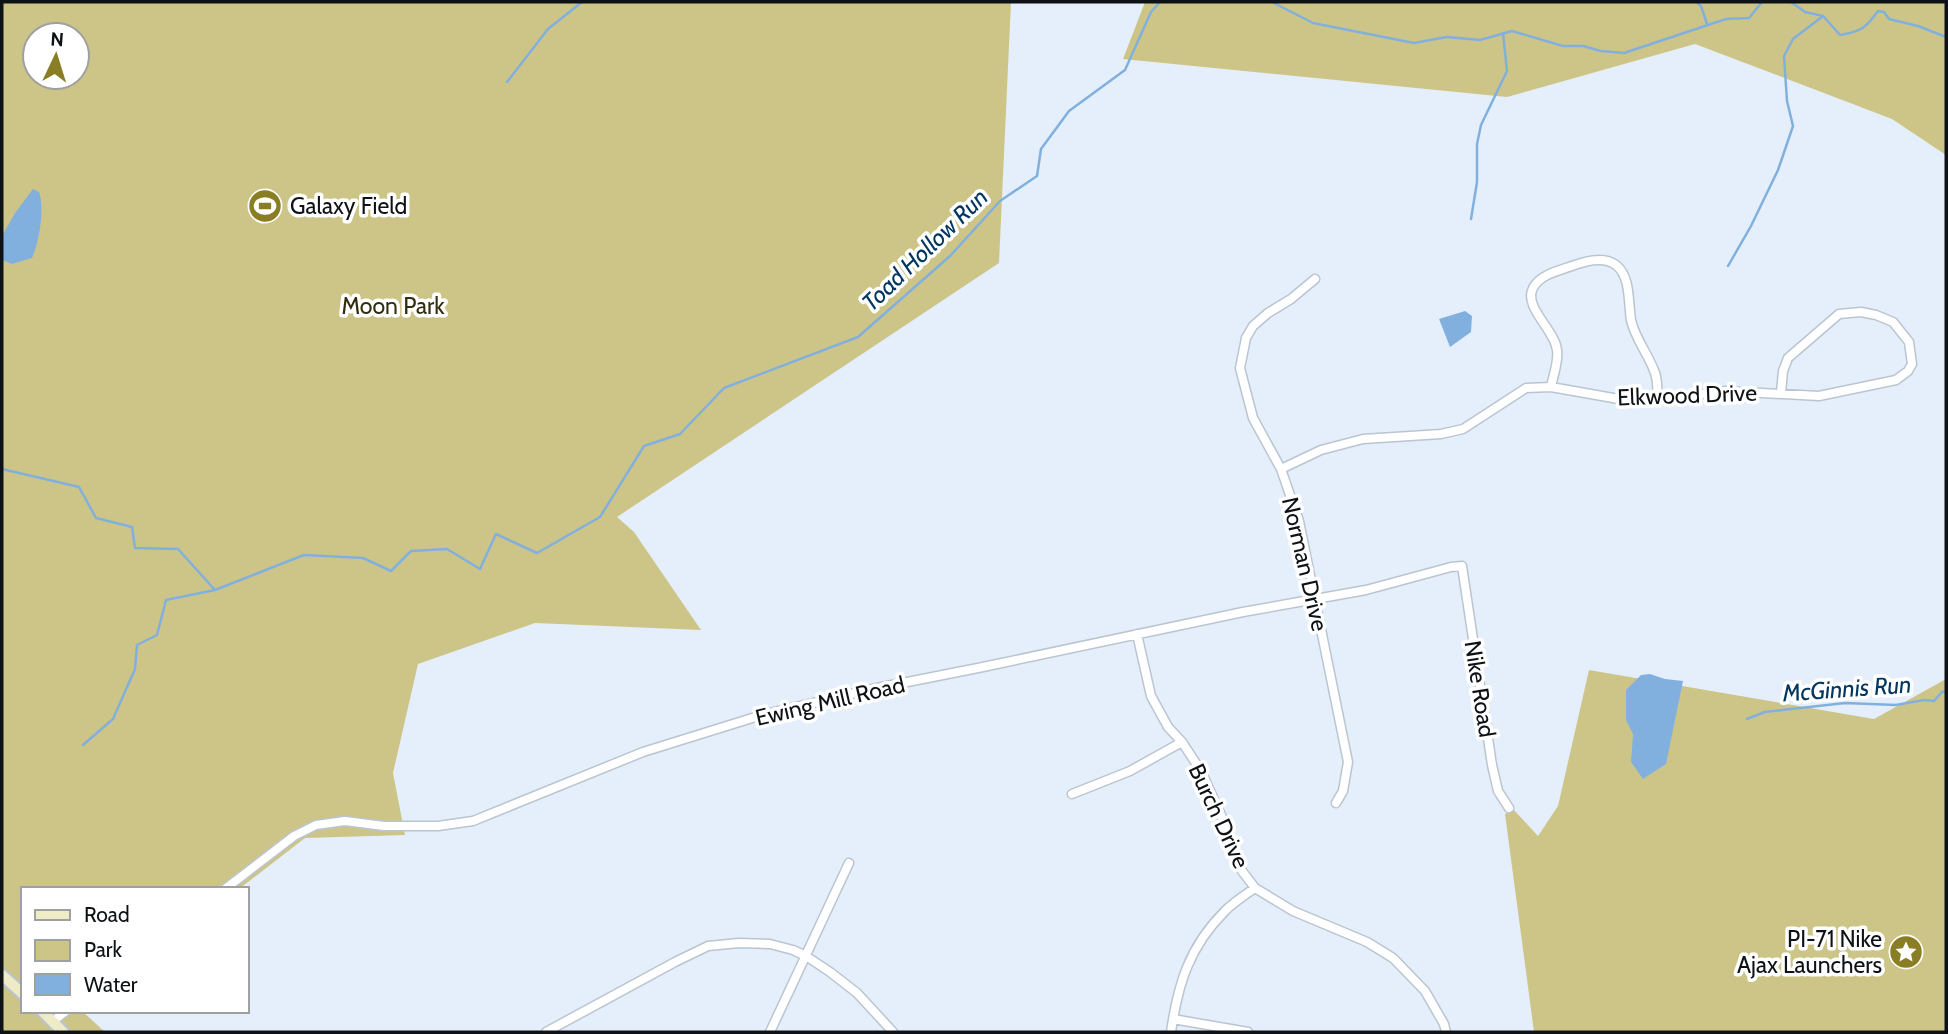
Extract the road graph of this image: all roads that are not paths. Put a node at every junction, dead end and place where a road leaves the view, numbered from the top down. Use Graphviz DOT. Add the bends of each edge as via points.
graph roads {
  1 [pos="1315,279"];
  2 [pos="1551,387"];
  3 [pos="1781,393"];
  4 [pos="1658,400"];
  5 [pos="1281,469"];
  6 [pos="1462,566"];
  7 [pos="1315,599"];
  8 [pos="1137,634"];
  9 [pos="1182,743"];
  10 [pos="1072,794"];
  11 [pos="1336,803"];
  12 [pos="1509,808"];
  13 [pos="849,863"];
  14 [pos="228,887"];
  15 [pos="1255,888"];
  16 [pos="806,956"];
  17 [pos="2,975"];
  18 [pos="21,992"];
  19 [pos="44,1013"];
  20 [pos="63,1013"];
  21 [pos="1173,1019"];
  22 [pos="53,1021"];
  23 [pos="63,1032"];
  24 [pos="546,1032"];
  25 [pos="770,1032"];
  26 [pos="893,1032"];
  27 [pos="1171,1032"];
  28 [pos="1248,1032"];
  29 [pos="1446,1032"];
  1 -- 5 [label="street, Norman Drive" via="1254,326 1246,338 1240,368 1253,418"];
  2 -- 4 [label="street, Elkwood Drive" via="1630,401"];
  2 -- 4 [label="street" via="1558,351 1533,306 1534,287 1548,274 1573,265 1609,261 1627,283 1632,323 1656,374"];
  2 -- 5 [label="street, Elkwood Drive" via="1527,388 1463,429 1363,439 1321,450"];
  3 -- 3 [label="street, Elkwood Drive" via="1788,358 1839,314 1876,315 1893,322 1909,342 1912,364 1896,380 1819,396"];
  3 -- 4 [label="street, Elkwood Drive" via="1725,391"];
  5 -- 7 [label="street, Norman Drive" via="1299,521"];
  6 -- 7 [label="street, Ewing Mill Road"];
  6 -- 12 [label="street, Nike Road" via="1492,765 1498,791"];
  7 -- 8 [label="street, Ewing Mill Road"];
  7 -- 11 [label="street, Norman Drive" via="1348,762"];
  8 -- 9 [label="street, Burch Drive" via="1151,696"];
  8 -- 14 [label="street, Ewing Mill Road" via="762,715 643,752 473,821 438,827 345,821 316,825 294,836"];
  9 -- 10 [label="street" via="1130,771"];
  9 -- 15 [label="street, Burch Drive" via="1201,771 1242,870"];
  13 -- 16 [label="street"];
  15 -- 21 [label="street" via="1225,911 1197,944 1178,990"];
  15 -- 29 [label="street, Burch Drive" via="1393,958 1425,991"];
  16 -- 24 [label="street" via="770,944 708,946"];
  16 -- 25 [label="street"];
  16 -- 26 [label="street" via="857,993"];
  17 -- 18 [label="main road"];
  19 -- 22 [label="main road"];
  20 -- 22 [label="street"];
  21 -- 27 [label="street"];
  21 -- 28 [label="street"];
  22 -- 23 [label="main road"];
}
